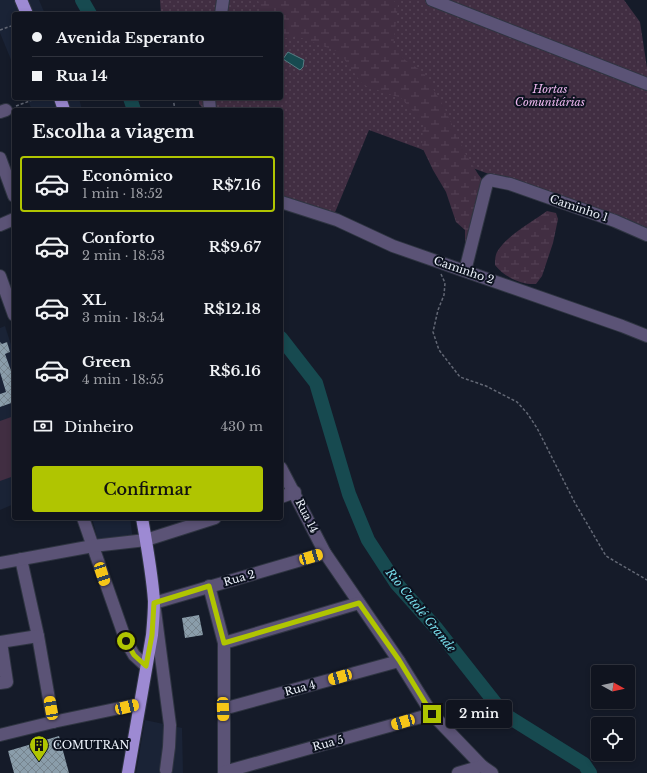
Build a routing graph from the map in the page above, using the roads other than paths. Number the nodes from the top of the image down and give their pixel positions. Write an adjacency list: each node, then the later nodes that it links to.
1 (21, 0): 4 (main road)
2 (223, 0): 5 (street)
3 (432, 0): 6 (street)
4 (27, 12)
5 (221, 12)
6 (647, 84)
7 (0, 158): 8 (street)
8 (12, 191)
9 (283, 203): 13 (street, Caminho 2)
10 (12, 220): 11 (street)
11 (0, 225)
12 (647, 235): 13 (street, Caminho 1)
13 (465, 271): 16 (street, Caminho 2)
14 (0, 276): 15 (street)
15 (11, 295)
16 (647, 336)
17 (283, 471): 18 (street, Rua 14)
18 (295, 492): 19 (street); 25 (street, Rua 14)
19 (283, 495)
20 (84, 520): 24 (street)
21 (142, 520): 23 (main road)
22 (209, 520): 23 (street)
23 (146, 540): 24 (street); 29 (main road)
24 (93, 546): 26 (street); 35 (street)
25 (325, 552): 28 (street, Rua 2); 30 (street, Rua 14)
26 (22, 559): 27 (street); 31 (street)
27 (0, 563)
28 (209, 586): 29 (street, Rua 2); 33 (street)
29 (154, 603): 35 (main road); 43 (street)
30 (359, 603): 33 (street); 34 (street, Rua 14)
31 (38, 636): 32 (street); 40 (street)
32 (0, 642): 36 (street)
33 (224, 643): 38 (street)
34 (399, 660): 38 (street, Rua 4); 39 (street, Rua 14)
35 (146, 666): 37 (main road)
36 (0, 683)
37 (139, 704): 40 (street); 44 (main road)
38 (223, 709): 45 (street)
39 (432, 714): 42 (street, Rua 14); 45 (street, Rua 5)
40 (53, 722): 41 (street)
41 (0, 735)
42 (482, 766): 46 (street); 47 (street, Rua 14)
43 (166, 770)
44 (128, 773)
45 (224, 773)
46 (458, 773)
47 (492, 773)

